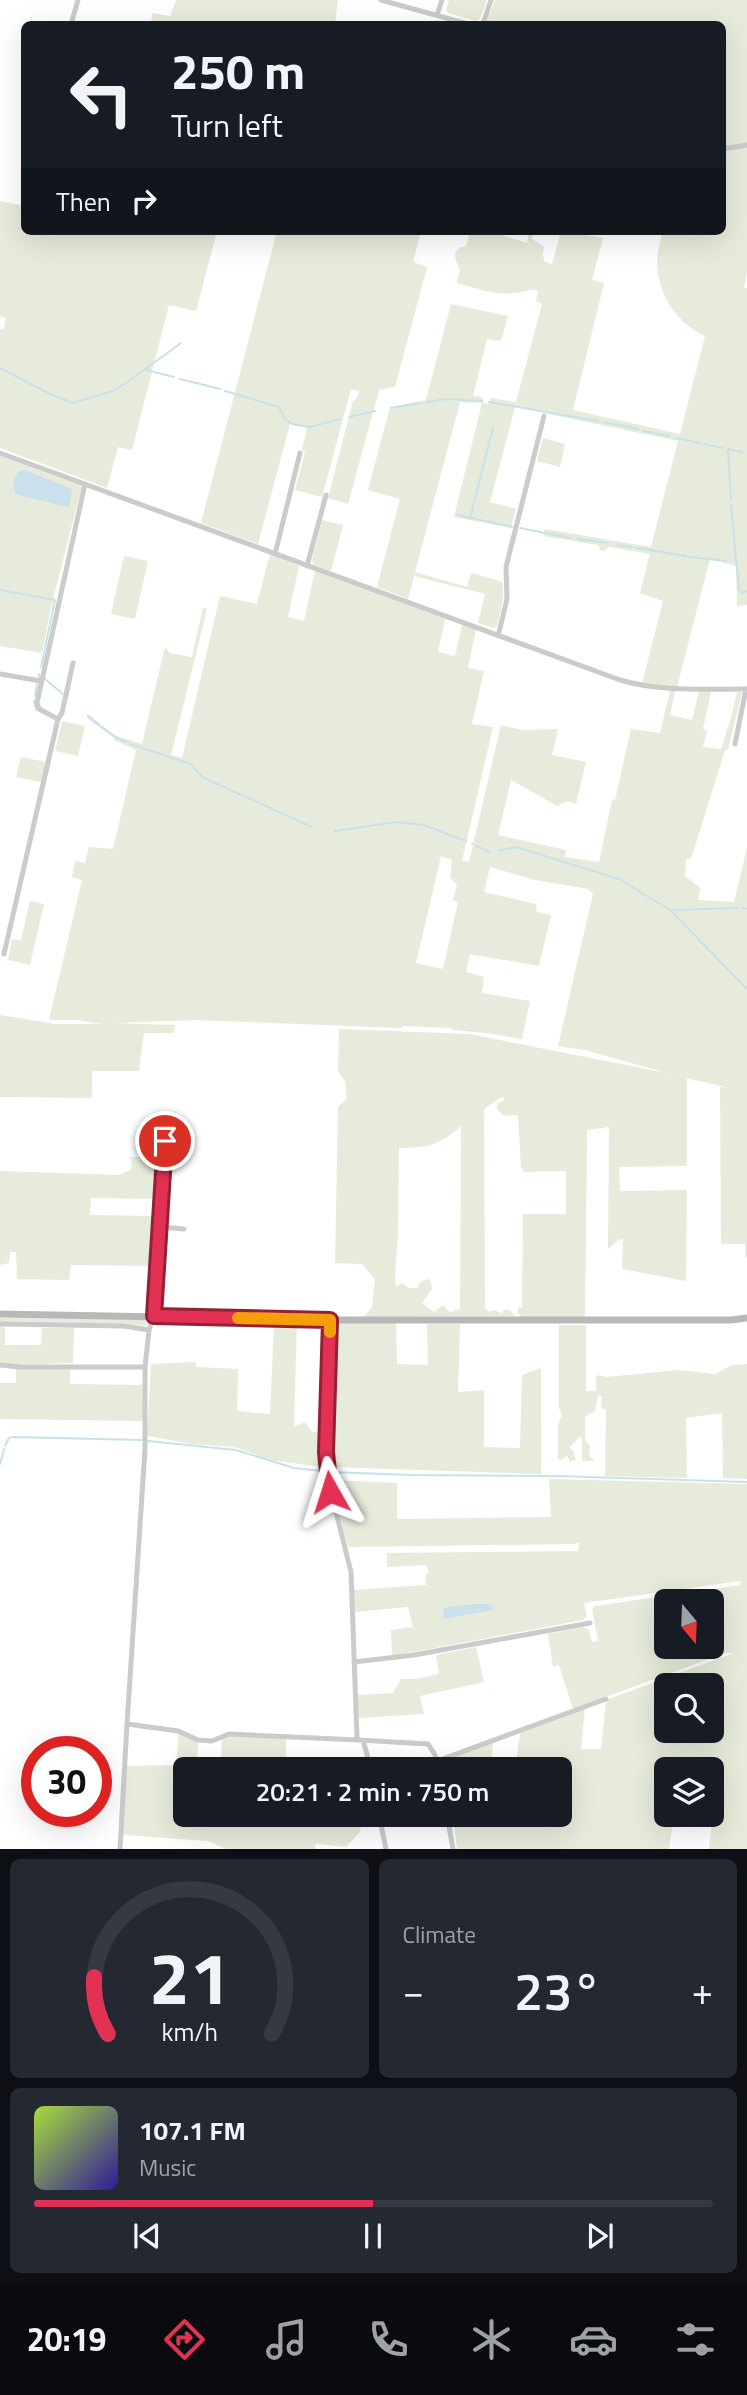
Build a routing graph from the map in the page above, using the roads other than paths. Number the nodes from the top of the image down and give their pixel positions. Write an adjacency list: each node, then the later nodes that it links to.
1 (78, 0): 6 (street)
2 (381, 0): 5 (street)
3 (442, 0): 5 (street)
4 (491, 0): 8 (street)
5 (437, 15): 7 (street)
6 (72, 21)
7 (458, 21)
8 (484, 21)
9 (747, 145): 10 (street)
10 (726, 148)
11 (544, 416): 18 (street)
12 (0, 453): 14 (street)
13 (300, 453): 16 (street)
14 (85, 484): 16 (street); 21 (street)
15 (326, 495): 17 (street)
16 (275, 554): 17 (street)
17 (307, 566): 18 (street)
18 (498, 636): 22 (street)
19 (73, 663): 23 (street)
20 (0, 674): 21 (street)
21 (41, 681): 23 (street)
22 (747, 689): 24 (street)
23 (58, 719): 25 (street)
24 (735, 744)
25 (4, 954)
26 (165, 1141): 27 (street)
27 (160, 1227): 28 (street); 30 (street)
28 (184, 1229)
29 (0, 1314): 30 (street)
30 (154, 1316): 32 (street); 34 (street)
31 (747, 1318): 32 (street)
32 (330, 1320): 38 (street)
33 (0, 1324): 34 (street)
34 (149, 1330): 36 (street)
35 (0, 1364): 36 (street)
36 (145, 1367): 40 (street)
37 (590, 1623): 38 (street)
38 (354, 1661): 41 (street)
39 (606, 1699): 44 (street)
40 (127, 1724): 41 (street); 47 (street)
41 (361, 1740): 42 (street); 43 (street)
42 (366, 1757)
43 (435, 1757)
44 (448, 1757)
45 (381, 1827): 48 (street)
46 (449, 1827): 49 (street)
47 (120, 1849)
48 (386, 1849)
49 (453, 1849)

